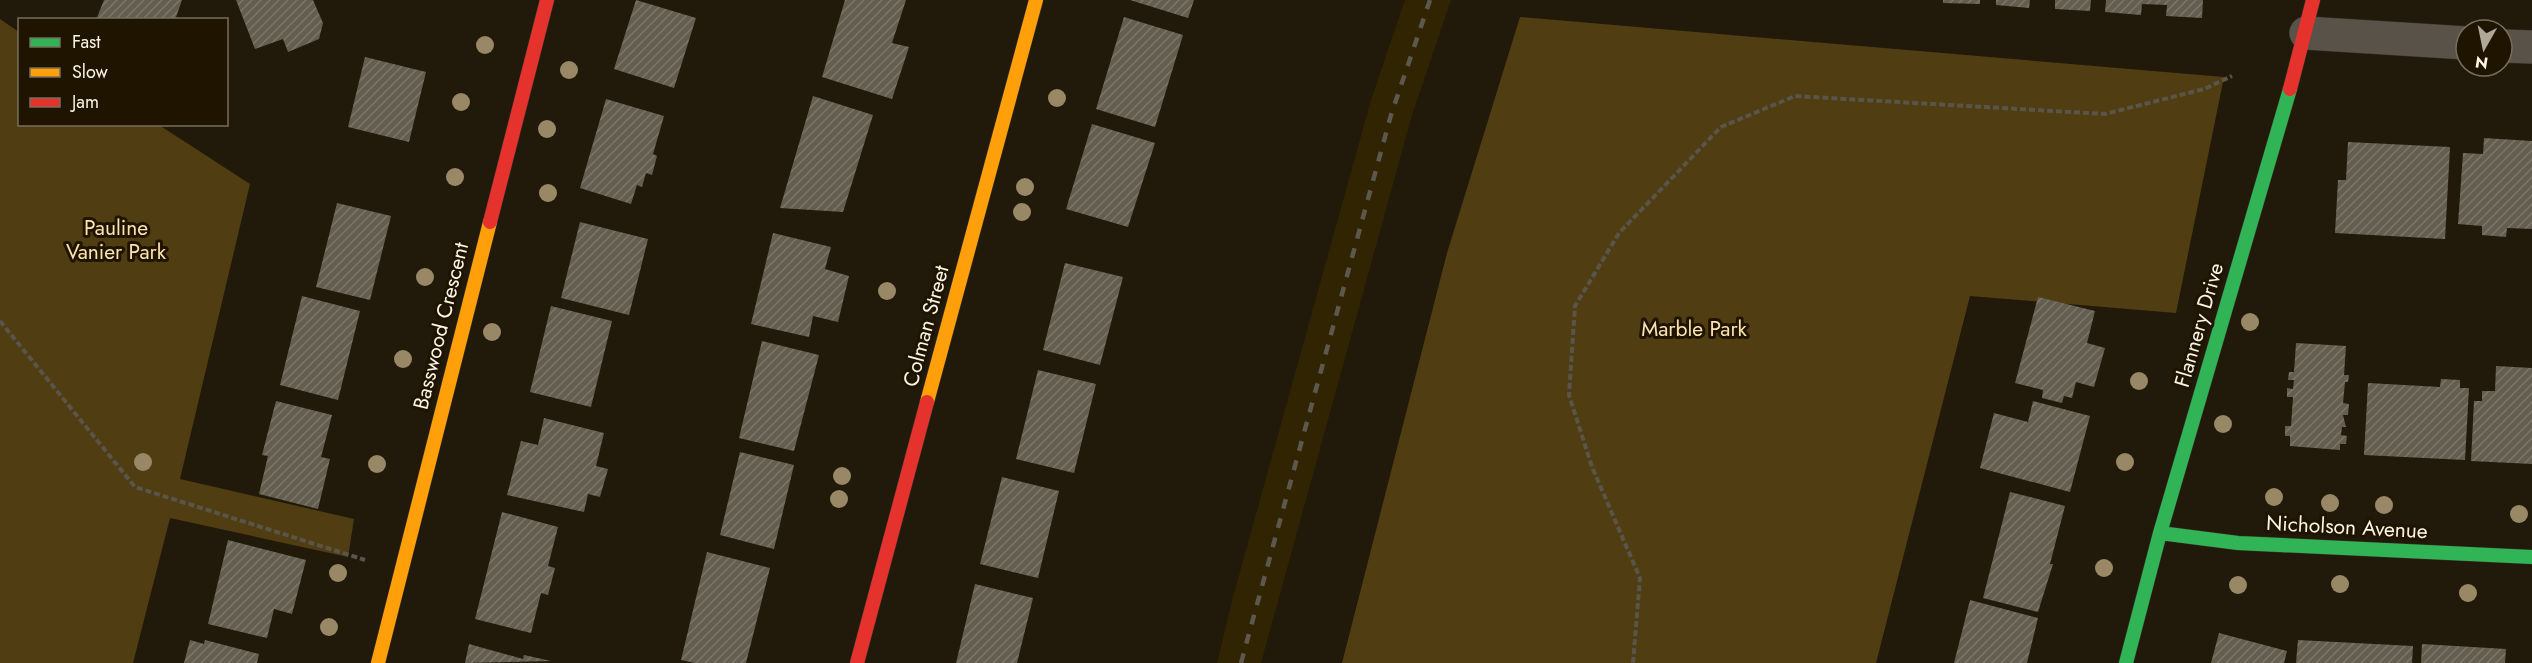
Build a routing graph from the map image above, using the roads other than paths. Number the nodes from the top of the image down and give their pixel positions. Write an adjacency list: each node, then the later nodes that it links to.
1 (547, 0): 10 (street, Basswood Crescent)
2 (1036, 0): 11 (street, Colman Street)
3 (2313, 0): 4 (street, Flannery Drive)
4 (2306, 33): 5 (street); 8 (street, Flannery Drive)
5 (2454, 42)
6 (2514, 46): 7 (street)
7 (2532, 47)
8 (2160, 533): 9 (street, Nicholson Avenue); 12 (street, Flannery Drive)
9 (2532, 557)
10 (378, 663)
11 (856, 663)
12 (2126, 663)

